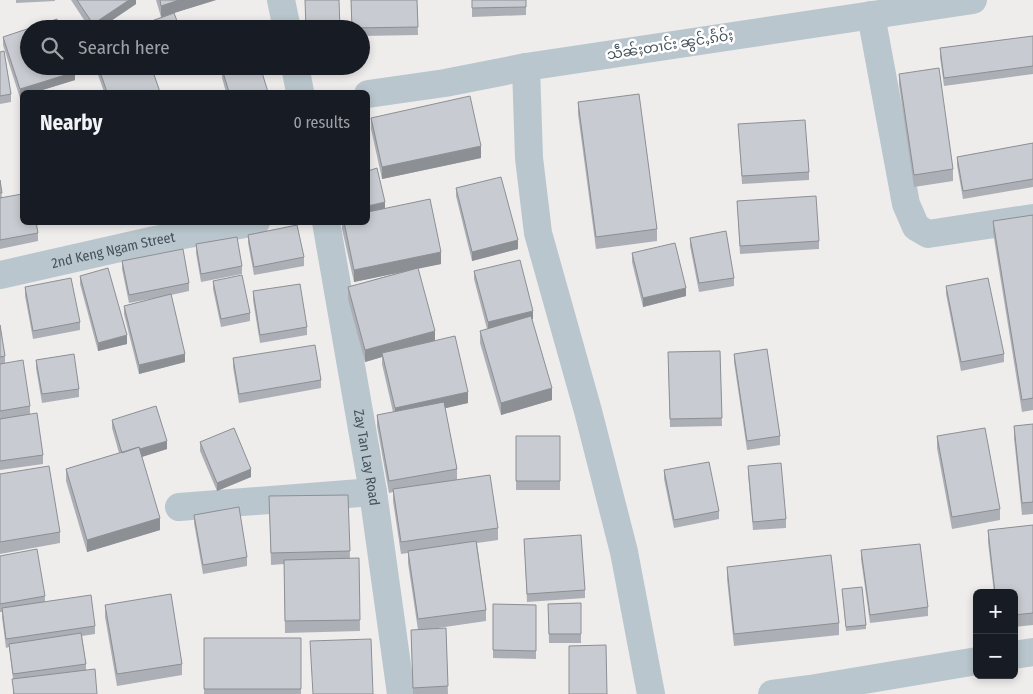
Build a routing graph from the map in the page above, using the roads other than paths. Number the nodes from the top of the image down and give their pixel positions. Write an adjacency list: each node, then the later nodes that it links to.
1 (281, 0): 4 (street)
2 (973, 0): 3 (street, သဵၼ်ႈတၢင်း ၼွင်ႇၵႅဝ်ႈ)
3 (871, 15): 5 (street, သဵၼ်ႈတၢင်း ၼွင်ႇၵႅဝ်ႈ); 9 (street)
4 (285, 20)
5 (526, 67): 8 (street, သဵၼ်ႈတၢင်း ၼွင်ႇၵႅဝ်ႈ); 19 (street)
6 (297, 75): 7 (street)
7 (300, 90)
8 (370, 94)
9 (1033, 218)
10 (239, 225): 12 (street, 2nd Keng Ngam Street)
11 (327, 225): 13 (street, Zay Tan Lay Road)
12 (0, 275)
13 (373, 492): 14 (street); 18 (street, Zay Tan Lay Road)
14 (180, 507)
15 (1033, 652): 16 (street)
16 (1018, 654)
17 (973, 662): 20 (street)
18 (402, 694)
19 (651, 694)
20 (772, 694)

